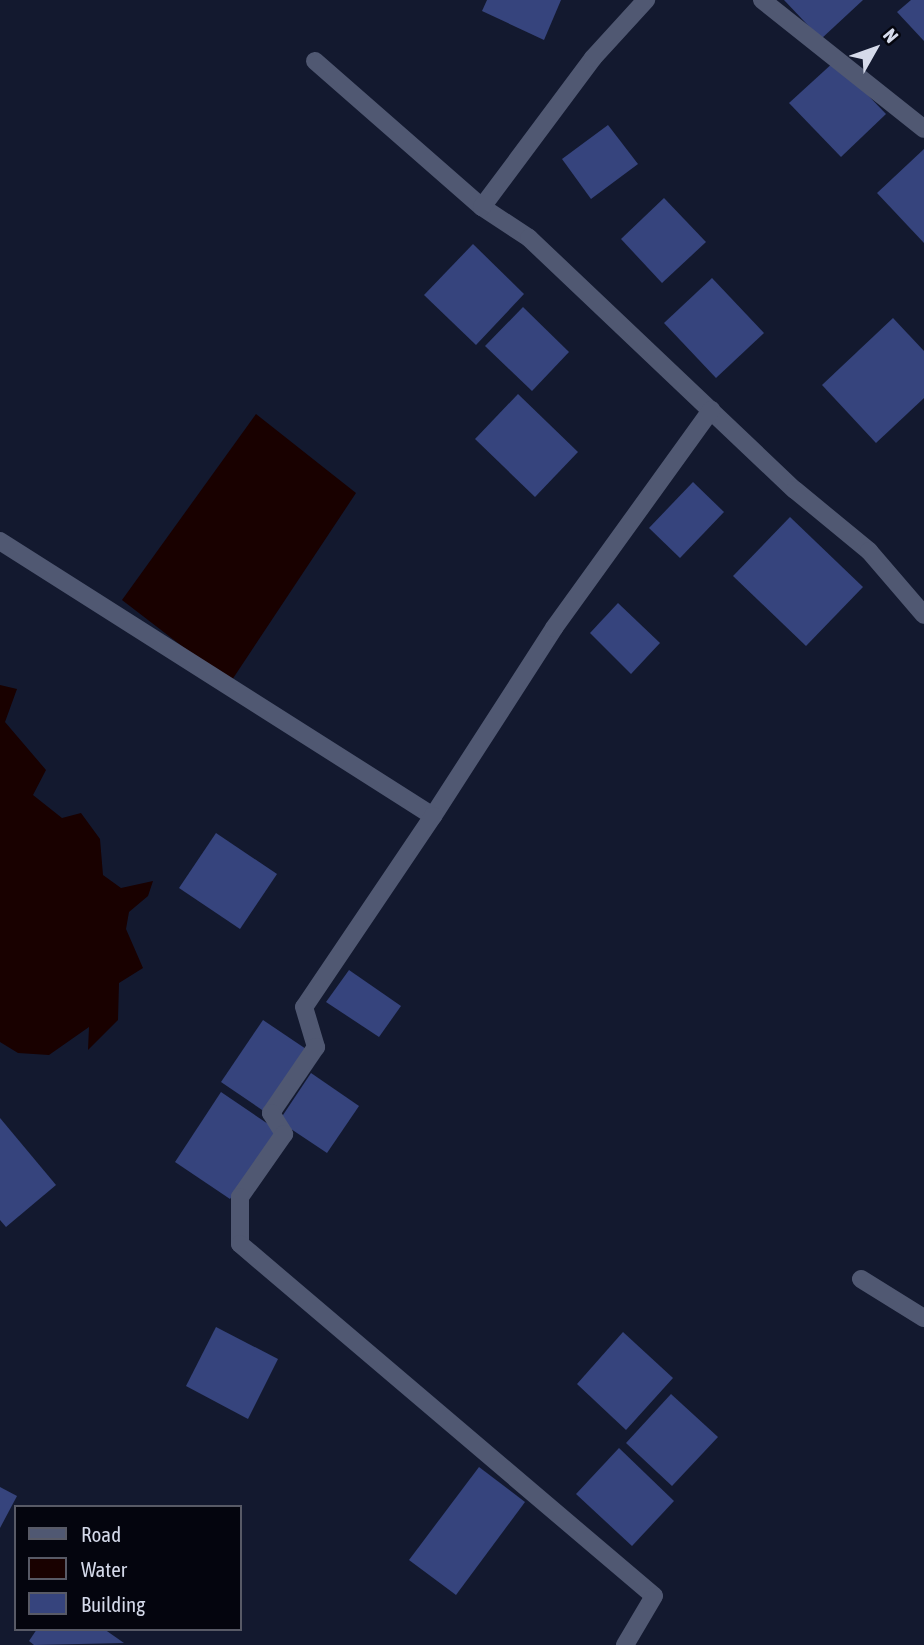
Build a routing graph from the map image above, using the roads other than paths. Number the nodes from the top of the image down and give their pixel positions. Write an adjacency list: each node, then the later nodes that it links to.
1 (646, 0): 5 (street)
2 (762, 0): 4 (street)
3 (314, 61): 5 (street)
4 (924, 129)
5 (482, 208): 6 (street)
6 (710, 410): 8 (street); 9 (street)
7 (0, 541): 9 (street)
8 (924, 615)
9 (433, 816): 12 (street)
10 (861, 1279): 11 (street)
11 (924, 1318)
12 (625, 1645)

